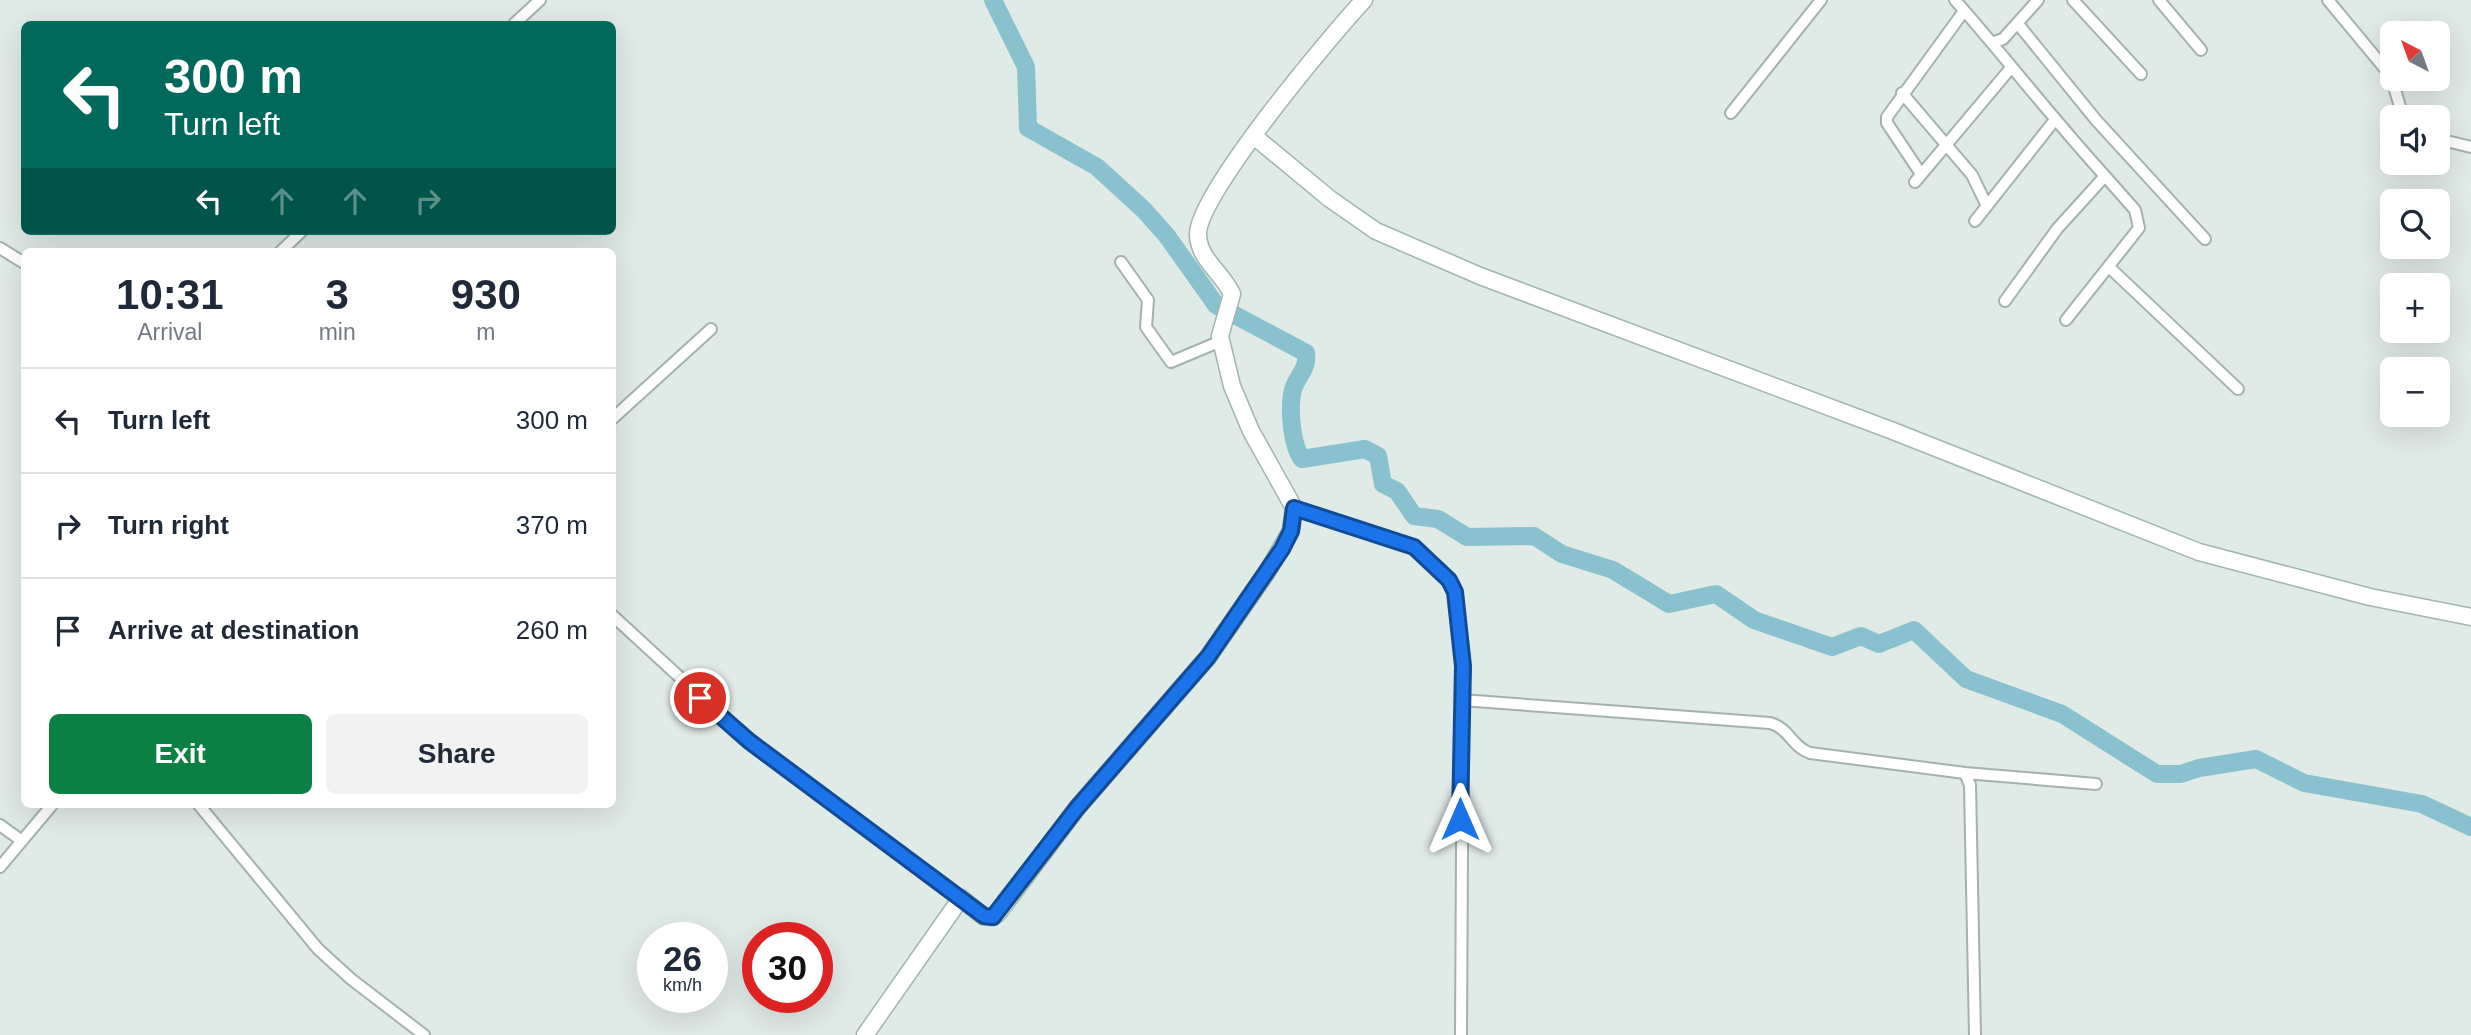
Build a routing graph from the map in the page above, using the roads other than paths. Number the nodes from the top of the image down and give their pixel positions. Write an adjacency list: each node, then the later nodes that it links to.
1 (540, 0): 10 (street)
2 (1364, 0): 20 (street)
3 (1955, 0): 9 (street)
4 (2038, 0): 11 (street)
5 (2073, 0): 15 (street)
6 (2159, 0): 13 (street)
7 (2328, 0): 17 (street)
8 (1818, 1): 18 (street)
9 (1964, 11): 12 (street); 16 (street)
10 (517, 21)
11 (2018, 24): 12 (street); 28 (street)
12 (1994, 42): 14 (street)
13 (2201, 50)
14 (2010, 69): 19 (street); 22 (street)
15 (2141, 74)
16 (1902, 93): 22 (street); 22 (street)
17 (2399, 105)
18 (1731, 113)
19 (2054, 121): 24 (street); 25 (street)
20 (1255, 137): 37 (street); 41 (street)
21 (2450, 142): 23 (street)
22 (1948, 146): 25 (street)
23 (2471, 146)
24 (2105, 176): 33 (street); 34 (street)
25 (1987, 206): 26 (street)
26 (1975, 221)
27 (298, 235): 30 (street)
28 (2206, 239)
29 (0, 248): 31 (street)
30 (284, 248)
31 (21, 260)
32 (1121, 262): 37 (street)
33 (2109, 267): 35 (street); 38 (street)
34 (2006, 301)
35 (2066, 320)
36 (711, 329): 39 (street)
37 (1222, 333): 40 (street)
38 (2238, 389)
39 (616, 415)
40 (1294, 508): 43 (street); 51 (street)
41 (2471, 617)
42 (616, 619): 51 (street)
43 (1461, 700): 44 (street); 54 (street)
44 (1965, 773): 45 (street); 55 (street)
45 (2096, 784)
46 (50, 808): 49 (street)
47 (201, 808): 52 (street)
48 (0, 825): 49 (street)
49 (22, 841): 50 (street)
50 (0, 867)
51 (961, 898): 53 (street)
52 (424, 1035)
53 (865, 1035)
54 (1461, 1035)
55 (1975, 1035)

